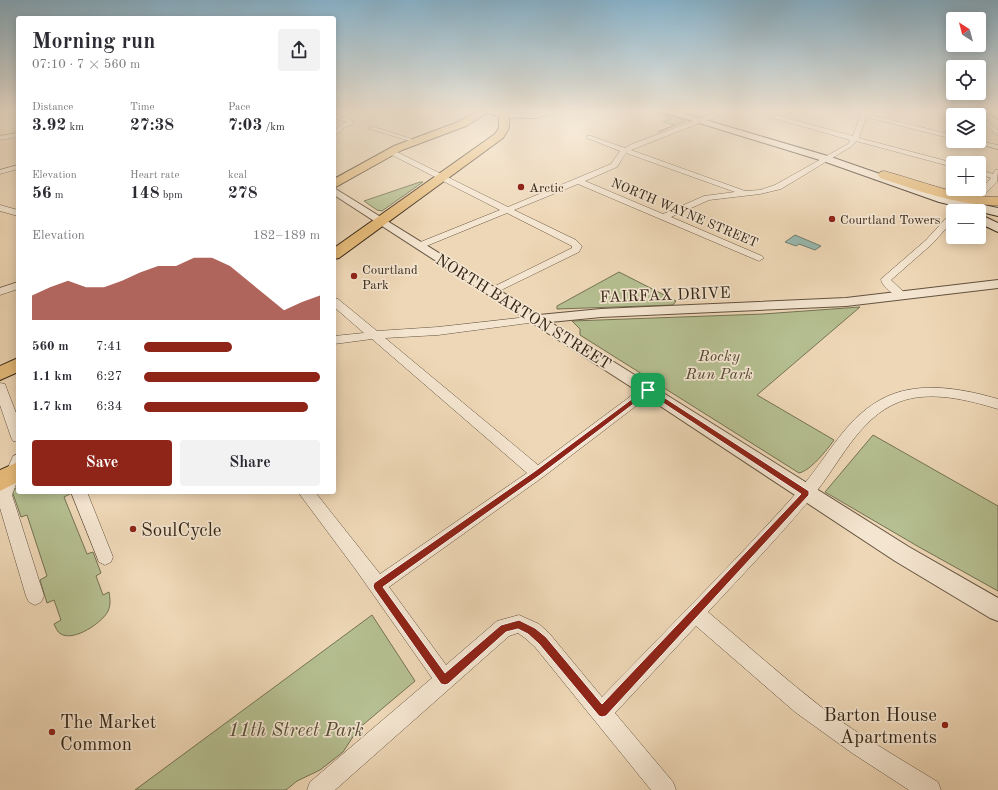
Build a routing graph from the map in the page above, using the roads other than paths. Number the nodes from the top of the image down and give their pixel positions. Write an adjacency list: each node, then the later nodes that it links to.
1 (399, 148): 9 (main road)
2 (482, 148): 17 (main road)
3 (618, 148): 8 (street)
4 (628, 148): 8 (street)
5 (785, 148): 10 (main road)
6 (847, 148): 10 (street)
7 (888, 148): 11 (street)
8 (624, 150): 18 (street); 22 (street)
9 (390, 152): 17 (street); 19 (main road)
10 (826, 160): 16 (main road); 22 (street)
11 (946, 163)
12 (16, 168): 13 (street)
13 (0, 172)
14 (986, 173): 15 (street)
15 (997, 174): 20 (street)
16 (878, 175): 23 (highway); 24 (main road); 27 (main road)
17 (442, 177): 26 (street); 30 (main road)
18 (578, 181): 26 (street); 29 (street, NORTH WAYNE STREET)
19 (336, 183)
20 (986, 186)
21 (336, 192): 30 (street, NORTH BARTON STREET)
22 (745, 194): 29 (street)
23 (998, 201)
24 (946, 206)
25 (0, 208): 28 (street)
26 (506, 210): 34 (street); 40 (street)
27 (998, 211)
28 (16, 212)
29 (664, 217): 36 (street, NORTH WAYNE STREET)
30 (382, 221): 34 (street, NORTH BARTON STREET); 35 (main road)
31 (986, 222): 33 (main road)
32 (946, 225): 41 (street)
33 (998, 228)
34 (421, 245): 40 (street, NORTH BARTON STREET)
35 (336, 254)
36 (759, 258)
37 (998, 284): 41 (street, FAIRFAX DRIVE)
38 (16, 285): 39 (street)
39 (0, 292)
40 (493, 292): 43 (street, NORTH BARTON STREET)
41 (903, 296): 43 (street, FAIRFAX DRIVE)
42 (336, 303): 44 (street)
43 (536, 319): 44 (street, FAIRFAX DRIVE); 49 (street, NORTH BARTON STREET)
44 (374, 335): 45 (street, FAIRFAX DRIVE); 53 (street)
45 (336, 340)
46 (16, 365): 47 (main road)
47 (0, 374)
48 (0, 387): 51 (street)
49 (648, 390): 53 (street); 54 (street, NORTH BARTON STREET)
50 (998, 404): 54 (street)
51 (16, 431)
52 (12, 472): 59 (street)
53 (538, 473): 58 (street)
54 (806, 493): 60 (street, NORTH BARTON STREET); 61 (street)
55 (80, 494): 57 (street)
56 (308, 494): 58 (street)
57 (105, 557)
58 (377, 586): 62 (street)
59 (35, 596)
60 (998, 610)
61 (695, 613): 63 (street); 66 (street)
62 (445, 680): 63 (street); 64 (street)
63 (602, 712): 65 (street)
64 (318, 790)
65 (664, 790)
66 (930, 790)

